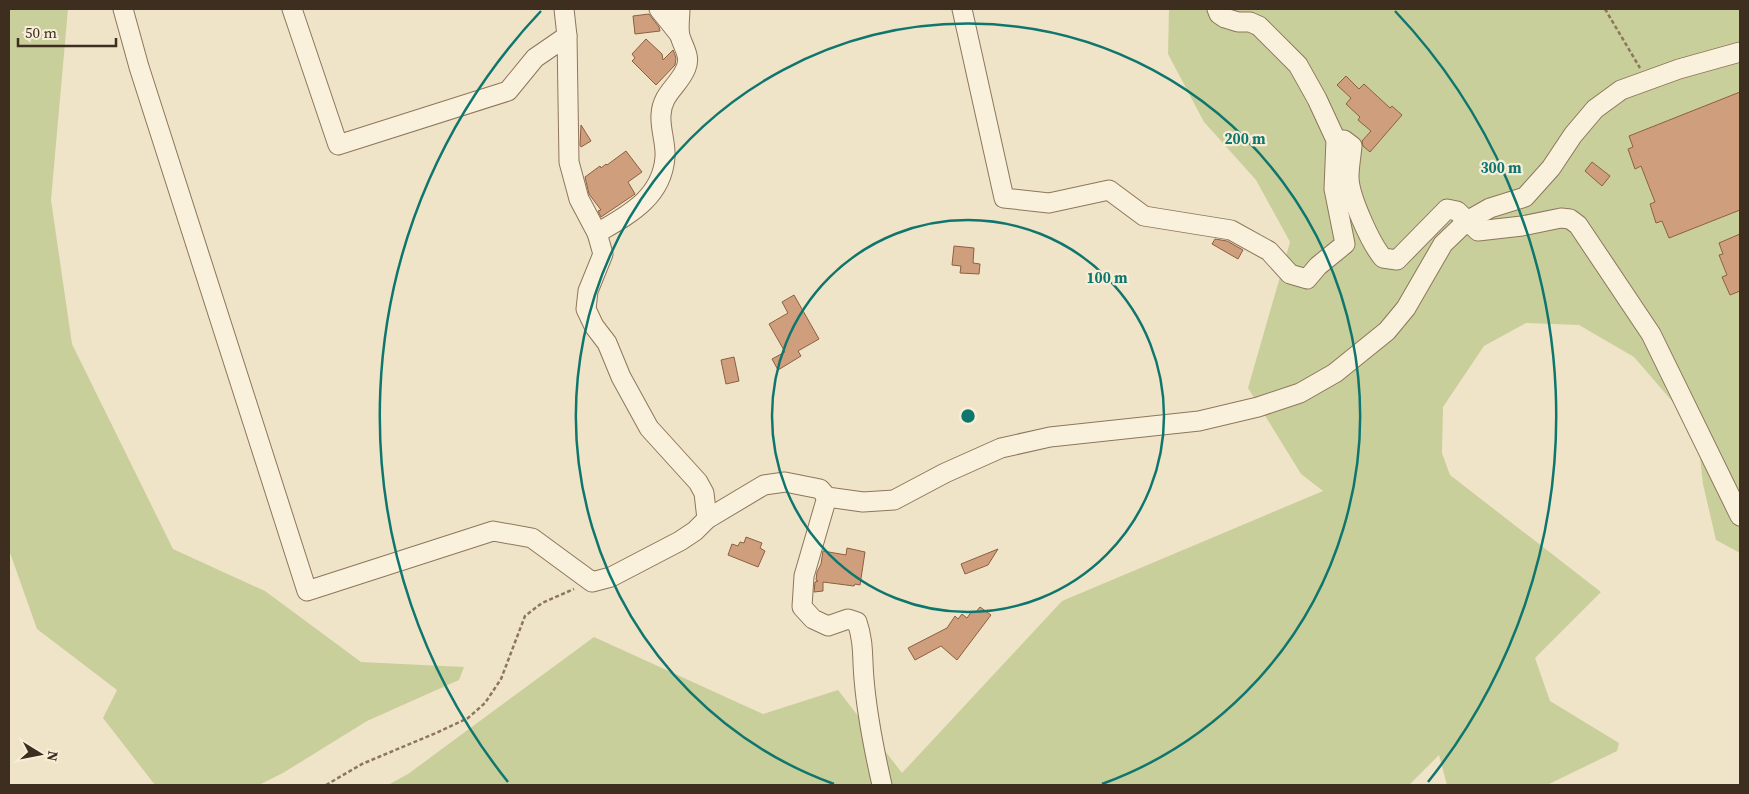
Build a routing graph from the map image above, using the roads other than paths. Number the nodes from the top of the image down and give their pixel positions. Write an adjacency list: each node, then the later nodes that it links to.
1 (123, 9): 16 (street)
2 (292, 9): 9 (street)
3 (564, 9): 9 (street)
4 (659, 9): 8 (street)
5 (680, 9): 8 (street)
6 (962, 9): 11 (street)
7 (1217, 9): 11 (street)
8 (680, 34): 13 (street)
9 (568, 36): 13 (street)
10 (1740, 52): 12 (street)
11 (1336, 140): 12 (street)
12 (1468, 221): 14 (street); 15 (street)
13 (597, 233): 16 (street)
14 (827, 497): 16 (street); 17 (street)
15 (1740, 516)
16 (707, 519)
17 (882, 785)

